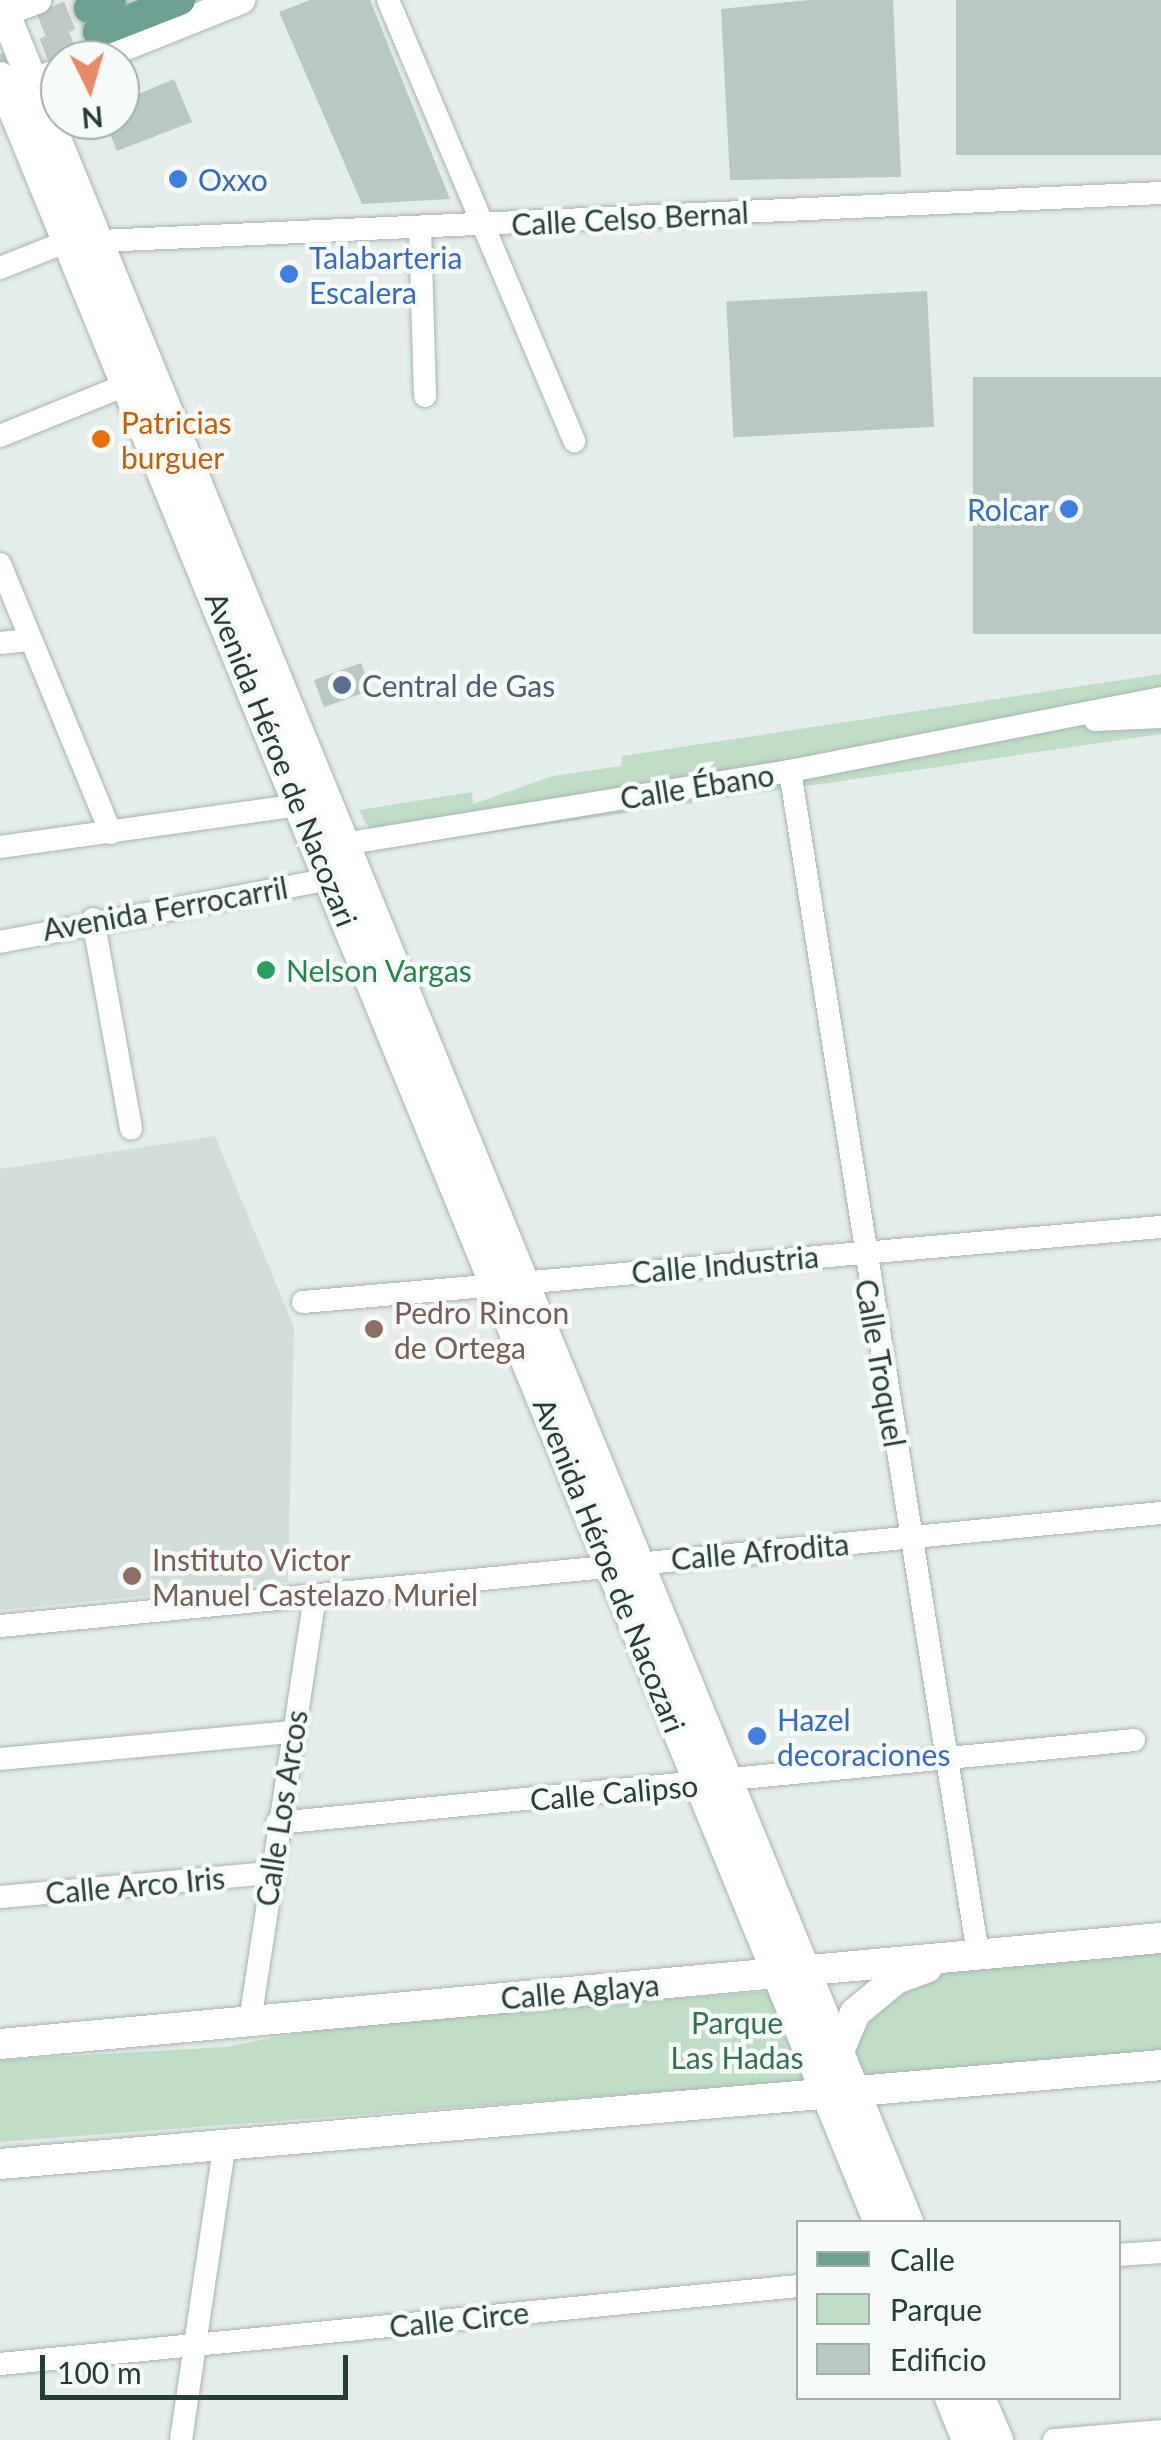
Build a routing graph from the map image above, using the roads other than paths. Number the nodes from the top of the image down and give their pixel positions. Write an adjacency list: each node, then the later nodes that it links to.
1 (38, 0): 5 (street)
2 (180, 0): 6 (main road)
3 (242, 0): 6 (street)
4 (388, 0): 9 (street)
5 (1, 10): 7 (main road)
6 (97, 25)
7 (20, 84): 11 (main road, Avenida Héroe de Nacozari); 12 (main road, Avenida Héroe de Nacozari)
8 (1161, 193): 9 (street, Calle Celso Bernal)
9 (478, 224): 10 (street, Calle Celso Bernal); 17 (street)
10 (420, 227): 12 (street, Calle Celso Bernal); 15 (street)
11 (68, 241): 13 (street); 14 (main road, Avenida Héroe de Nacozari)
12 (100, 241): 26 (main road, Avenida Héroe de Nacozari)
13 (0, 268)
14 (128, 384): 16 (street); 24 (main road, Avenida Héroe de Nacozari)
15 (425, 396)
16 (0, 436)
17 (574, 441)
18 (0, 564): 19 (street)
19 (14, 642): 25 (street)
20 (1161, 698): 22 (street, Calle Ébano)
21 (1161, 717): 22 (street, Calle Ébano)
22 (1077, 719): 23 (street, Calle Ébano)
23 (790, 771): 26 (street, Calle Ébano); 33 (street, Calle Troquel)
24 (300, 805): 25 (street); 26 (main road, Avenida Héroe de Nacozari)
25 (111, 833): 27 (street)
26 (332, 845): 28 (main road, Avenida Héroe de Nacozari); 34 (main road, Avenida Héroe de Nacozari)
27 (0, 846)
28 (330, 879): 29 (street, Avenida Ferrocarril); 35 (main road, Avenida Héroe de Nacozari)
29 (94, 920): 30 (street, Avenida Ferrocarril); 31 (street)
30 (0, 942)
31 (131, 1129)
32 (1161, 1227): 33 (street, Calle Industria)
33 (862, 1251): 34 (street, Calle Industria); 38 (street, Calle Troquel)
34 (528, 1282): 35 (street, Calle Industria); 39 (main road, Avenida Héroe de Nacozari)
35 (495, 1286): 36 (street, Calle Industria); 39 (main road, Avenida Héroe de Nacozari)
36 (303, 1302)
37 (1161, 1513): 38 (street, Calle Afrodita)
38 (910, 1537): 39 (street, Calle Afrodita); 45 (street, Calle Troquel)
39 (626, 1565): 40 (street, Calle Afrodita); 46 (main road, Avenida Héroe de Nacozari)
40 (314, 1596): 41 (street, Calle Afrodita); 42 (street, Calle Los Arcos)
41 (0, 1626)
42 (292, 1732): 44 (street); 47 (street, Calle Los Arcos)
43 (1134, 1740): 45 (street, Calle Calipso)
44 (0, 1759)
45 (951, 1760): 46 (street, Calle Calipso); 51 (street, Calle Troquel)
46 (714, 1782): 47 (street, Calle Calipso); 52 (main road, Avenida Héroe de Nacozari)
47 (278, 1823): 48 (street, Calle Los Arcos)
48 (270, 1872): 49 (street, Calle Arco Iris); 53 (street, Calle Los Arcos)
49 (0, 1898)
50 (1161, 1938): 51 (main road, Calle Aglaya)
51 (968, 1955): 52 (main road, Calle Aglaya); 55 (main road)
52 (794, 1972): 53 (main road, Calle Aglaya); 55 (main road, Avenida Héroe de Nacozari); 57 (main road, Avenida Héroe de Nacozari)
53 (250, 2021): 54 (main road, Calle Aglaya)
54 (0, 2044)
55 (838, 2048): 57 (main road, Avenida Héroe de Nacozari)
56 (1161, 2065): 57 (main road)
57 (842, 2094): 58 (main road); 60 (main road, Avenida Héroe de Nacozari); 61 (main road, Avenida Héroe de Nacozari)
58 (224, 2148): 59 (main road); 65 (street)
59 (0, 2164)
60 (878, 2220)
61 (907, 2220)
62 (1161, 2252): 63 (street)
63 (1121, 2256)
64 (796, 2286): 65 (street, Calle Circe)
65 (194, 2345): 66 (street, Calle Circe); 70 (street)
66 (0, 2364)
67 (951, 2400): 71 (main road)
68 (981, 2400): 72 (main road)
69 (1161, 2431): 73 (street)
70 (181, 2440)
71 (967, 2440)
72 (998, 2440)
73 (1054, 2440)

